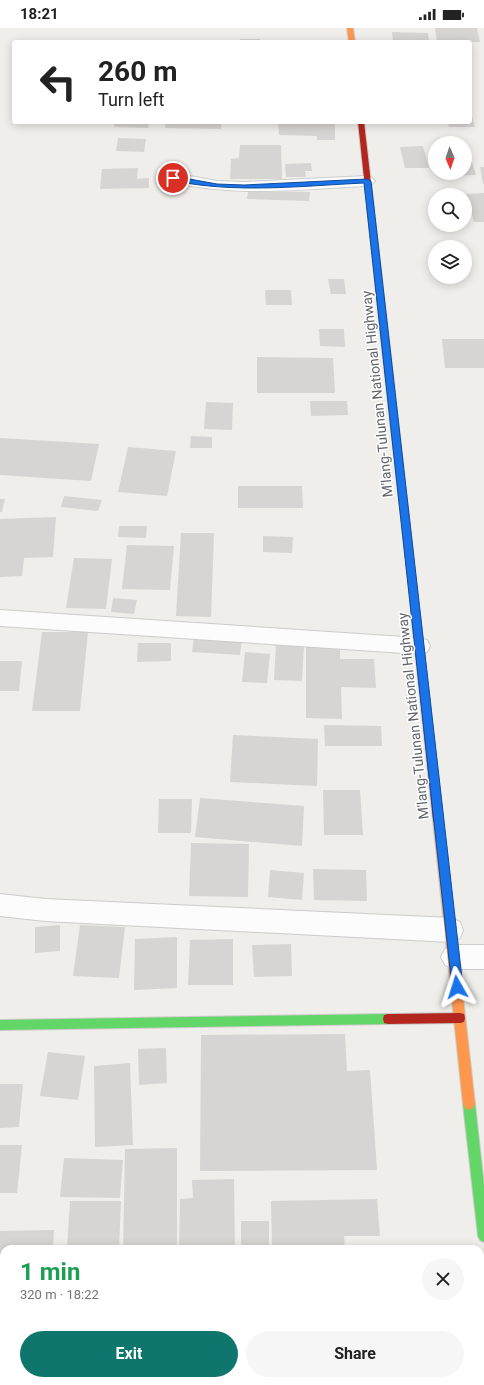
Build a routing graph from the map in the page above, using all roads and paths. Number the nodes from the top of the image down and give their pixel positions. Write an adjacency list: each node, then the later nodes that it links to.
1 (350, 28): 2 (main road)
2 (352, 40)
3 (360, 124): 5 (main road, M'lang-Tulunan National Highway)
4 (173, 178): 5 (street)
5 (367, 181): 7 (main road, M'lang-Tulunan National Highway)
6 (0, 618): 7 (street)
7 (419, 646): 9 (main road, M'lang-Tulunan National Highway)
8 (0, 905): 9 (street)
9 (451, 930): 11 (main road, M'lang-Tulunan National Highway)
10 (484, 956): 11 (street)
11 (454, 957): 12 (main road, M'lang-Tulunan National Highway)
12 (460, 1018): 13 (main road); 14 (main road, M'lang-Tulunan National Highway)
13 (0, 1025)
14 (484, 1236)

